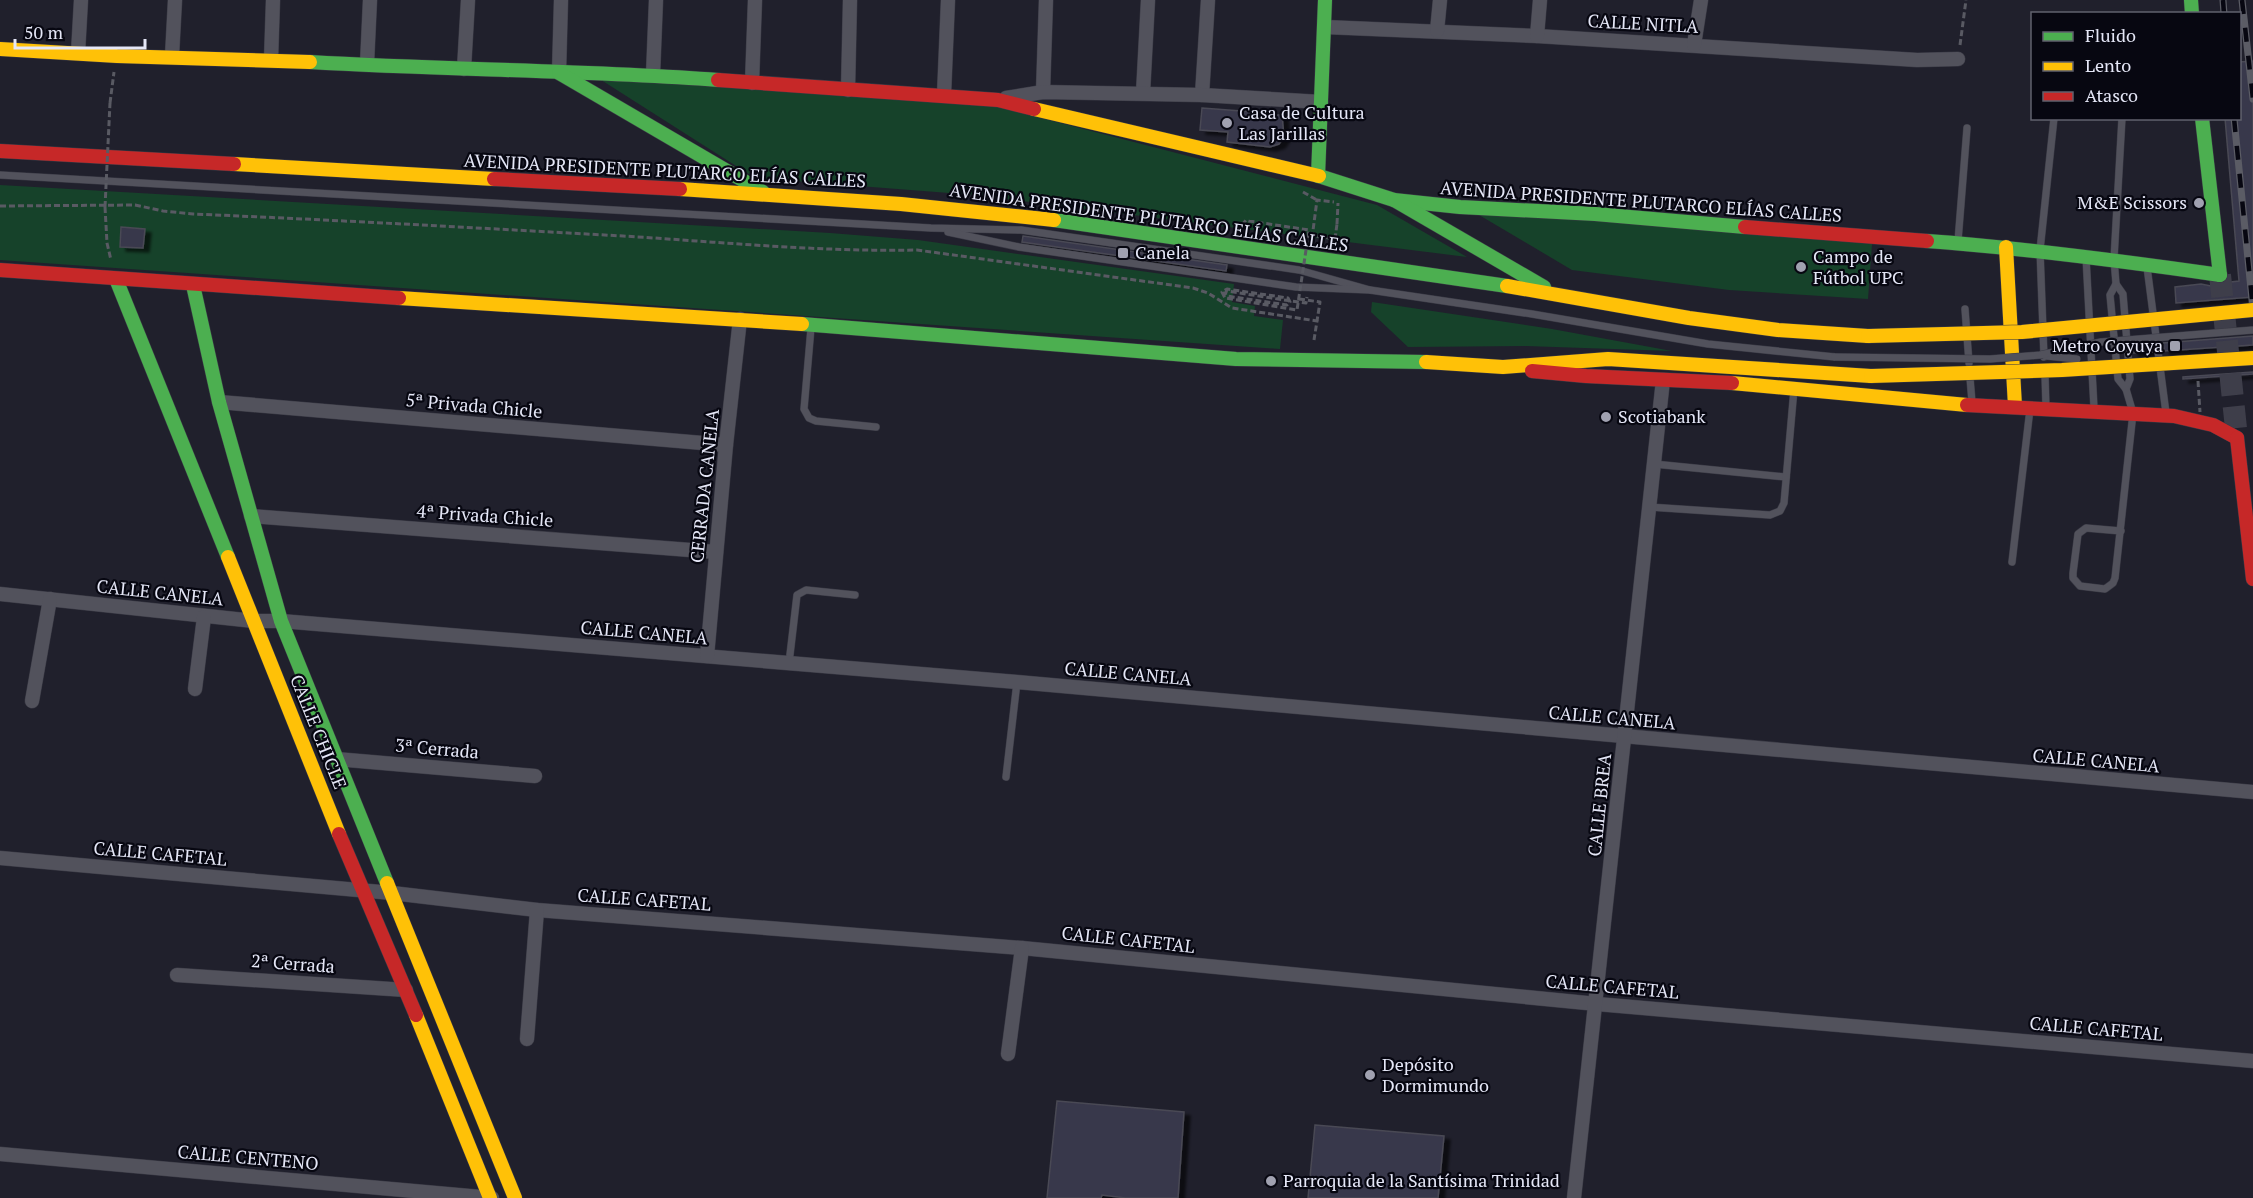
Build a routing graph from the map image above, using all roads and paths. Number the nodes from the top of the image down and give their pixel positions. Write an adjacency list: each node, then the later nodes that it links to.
1 (81, 0): 24 (street)
2 (175, 0): 25 (street)
3 (273, 0): 27 (street)
4 (370, 0): 28 (street)
5 (468, 0): 30 (street)
6 (561, 0): 31 (street)
7 (656, 0): 32 (street)
8 (755, 0): 33 (street)
9 (850, 0): 34 (street)
10 (948, 0): 37 (street)
11 (1046, 0): 35 (street)
12 (1148, 0): 36 (street)
13 (1208, 0): 38 (street)
14 (1325, 0): 19 (street)
15 (1440, 0): 20 (street)
16 (1540, 0): 21 (street)
17 (1701, 0): 22 (street)
18 (1966, 0): 26 (path)
19 (1325, 27): 20 (street, CALLE NITLA); 40 (street)
20 (1437, 32): 21 (street, CALLE NITLA)
21 (1537, 36): 22 (street, CALLE NITLA)
22 (1694, 45): 26 (street, CALLE NITLA)
23 (0, 49): 24 (street, AVENIDA PRESIDENTE PLUTARCO ELÍAS CALLES)
24 (78, 53): 25 (street, AVENIDA PRESIDENTE PLUTARCO ELÍAS CALLES)
25 (172, 56): 27 (street, AVENIDA PRESIDENTE PLUTARCO ELÍAS CALLES)
26 (1958, 59)
27 (271, 60): 28 (street, AVENIDA PRESIDENTE PLUTARCO ELÍAS CALLES)
28 (367, 64): 30 (street, AVENIDA PRESIDENTE PLUTARCO ELÍAS CALLES)
29 (115, 65): 57 (path, bridge)
30 (464, 69): 31 (street, AVENIDA PRESIDENTE PLUTARCO ELÍAS CALLES)
31 (559, 73): 32 (street, AVENIDA PRESIDENTE PLUTARCO ELÍAS CALLES); 49 (street)
32 (653, 75): 33 (street, AVENIDA PRESIDENTE PLUTARCO ELÍAS CALLES)
33 (752, 83): 34 (street, AVENIDA PRESIDENTE PLUTARCO ELÍAS CALLES)
34 (848, 90): 37 (street, AVENIDA PRESIDENTE PLUTARCO ELÍAS CALLES)
35 (1043, 92): 36 (street, AVENIDA PRESIDENTE PLUTARCO ELÍAS CALLES); 39 (street, AVENIDA PRESIDENTE PLUTARCO ELÍAS CALLES)
36 (1143, 93): 38 (street, AVENIDA PRESIDENTE PLUTARCO ELÍAS CALLES)
37 (944, 95): 39 (street, AVENIDA PRESIDENTE PLUTARCO ELÍAS CALLES)
38 (1202, 95): 40 (street, AVENIDA PRESIDENTE PLUTARCO ELÍAS CALLES)
39 (998, 100): 47 (street, AVENIDA PRESIDENTE PLUTARCO ELÍAS CALLES)
40 (1321, 102): 47 (street)
41 (2054, 120): 60 (lane)
42 (2122, 120): 62 (lane)
43 (2202, 120): 63 (street, AVENIDA PRESIDENTE PLUTARCO ELÍAS CALLES)
44 (1967, 128): 58 (lane)
45 (0, 151): 49 (street, AVENIDA PRESIDENTE PLUTARCO ELÍAS CALLES)
46 (0, 175): 54 (lane)
47 (1318, 176): 48 (street, AVENIDA PRESIDENTE PLUTARCO ELÍAS CALLES)
48 (1339, 182): 50 (street, AVENIDA PRESIDENTE PLUTARCO ELÍAS CALLES); 51 (path)
49 (767, 194): 69 (street, AVENIDA PRESIDENTE PLUTARCO ELÍAS CALLES)
50 (1394, 200): 58 (street, AVENIDA PRESIDENTE PLUTARCO ELÍAS CALLES); 69 (street)
51 (1338, 203): 55 (path, bridge); 56 (path)
52 (0, 206): 75 (path)
53 (1242, 225): 55 (path, bridge)
54 (931, 228): 68 (lane); 68 (lane)
55 (1308, 235): 70 (path, bridge)
56 (1312, 240)
57 (107, 243)
58 (1957, 243): 59 (street, AVENIDA PRESIDENTE PLUTARCO ELÍAS CALLES)
59 (2006, 247): 60 (street, AVENIDA PRESIDENTE PLUTARCO ELÍAS CALLES); 88 (street)
60 (2040, 250): 61 (street, AVENIDA PRESIDENTE PLUTARCO ELÍAS CALLES); 90 (lane)
61 (2086, 256): 62 (street, AVENIDA PRESIDENTE PLUTARCO ELÍAS CALLES); 91 (lane)
62 (2114, 259): 63 (street, AVENIDA PRESIDENTE PLUTARCO ELÍAS CALLES); 66 (lane)
63 (2146, 265): 93 (lane)
64 (0, 270): 65 (street)
65 (116, 279): 67 (street); 108 (street, CALLE CHICLE)
66 (2116, 284): 85 (lane); 85 (lane)
67 (193, 285): 74 (street); 86 (street, CALLE CHICLE)
68 (1370, 290): 79 (lane, bridge)
69 (1555, 293): 73 (street, AVENIDA PRESIDENTE PLUTARCO ELÍAS CALLES, bridge)
70 (1299, 299): 71 (path, bridge); 75 (path, bridge)
71 (1306, 303)
72 (1965, 309): 87 (lane)
73 (2253, 309)
74 (740, 319): 76 (street); 95 (street, CERRADA CANELA)
75 (1317, 321): 81 (path)
76 (811, 325): 81 (street); 94 (lane)
77 (2253, 330): 79 (lane, bridge)
78 (2253, 351): 79 (lane, bridge)
79 (2040, 355)
80 (2253, 358): 82 (street, bridge)
81 (1312, 360): 82 (street)
82 (1503, 367): 83 (street)
83 (1663, 380): 84 (street); 96 (street, CALLE BREA)
84 (1794, 389): 87 (street); 97 (lane)
85 (2126, 389): 92 (lane)
86 (219, 402): 95 (street, 5ª Privada Chicle); 99 (street, CALLE CHICLE)
87 (1972, 405): 88 (street)
88 (2015, 406): 89 (street)
89 (2030, 407): 90 (street); 102 (lane)
90 (2046, 408): 91 (street)
91 (2094, 410): 92 (street)
92 (2133, 413): 93 (street); 100 (lane)
93 (2166, 416): 103 (street)
94 (876, 427)
95 (726, 445): 101 (street, CERRADA CANELA)
96 (1654, 464): 97 (lane); 98 (street, CALLE BREA)
97 (1786, 477): 98 (lane)
98 (1648, 507): 115 (street, CALLE BREA)
99 (251, 516): 101 (street, 4ª Privada Chicle); 109 (street, CALLE CHICLE)
100 (2121, 531): 100 (lane)
101 (716, 552): 110 (street, CERRADA CANELA)
102 (2012, 562)
103 (2253, 579)
104 (0, 594): 106 (street, CALLE CANELA)
105 (855, 594): 111 (lane)
106 (50, 599): 107 (street, CALLE CANELA); 114 (street)
107 (204, 616): 108 (street, CALLE CANELA); 113 (street)
108 (254, 621): 109 (street, CALLE CANELA); 121 (street, CALLE CHICLE)
109 (281, 621): 110 (street, CALLE CANELA); 116 (street, CALLE CHICLE)
110 (707, 656): 111 (street, CALLE CANELA)
111 (789, 663): 112 (street, CALLE CANELA)
112 (1017, 682): 115 (street, CALLE CANELA); 118 (lane)
113 (195, 689)
114 (32, 701)
115 (1625, 737): 119 (street, CALLE CANELA); 127 (street, CALLE BREA)
116 (336, 759): 117 (street, 3ª Cerrada); 122 (street, CALLE CHICLE)
117 (534, 776)
118 (1006, 777)
119 (2253, 792)
120 (0, 858): 121 (street, CALLE CAFETAL)
121 (361, 890): 122 (street, CALLE CAFETAL); 126 (street, CALLE CHICLE)
122 (392, 893): 123 (street, CALLE CAFETAL); 133 (street, CALLE CHICLE)
123 (537, 910): 124 (street, CALLE CAFETAL); 128 (street)
124 (1022, 948): 127 (street, CALLE CAFETAL); 129 (street)
125 (177, 975): 126 (street, 2ª Cerrada)
126 (406, 990): 132 (street, CALLE CHICLE)
127 (1597, 1004): 130 (street, CALLE CAFETAL); 134 (street, CALLE BREA)
128 (527, 1040)
129 (1008, 1053)
130 (2253, 1061)
131 (0, 1154): 132 (street, CALLE CENTENO)
132 (491, 1198)
133 (515, 1198)
134 (1574, 1198)

